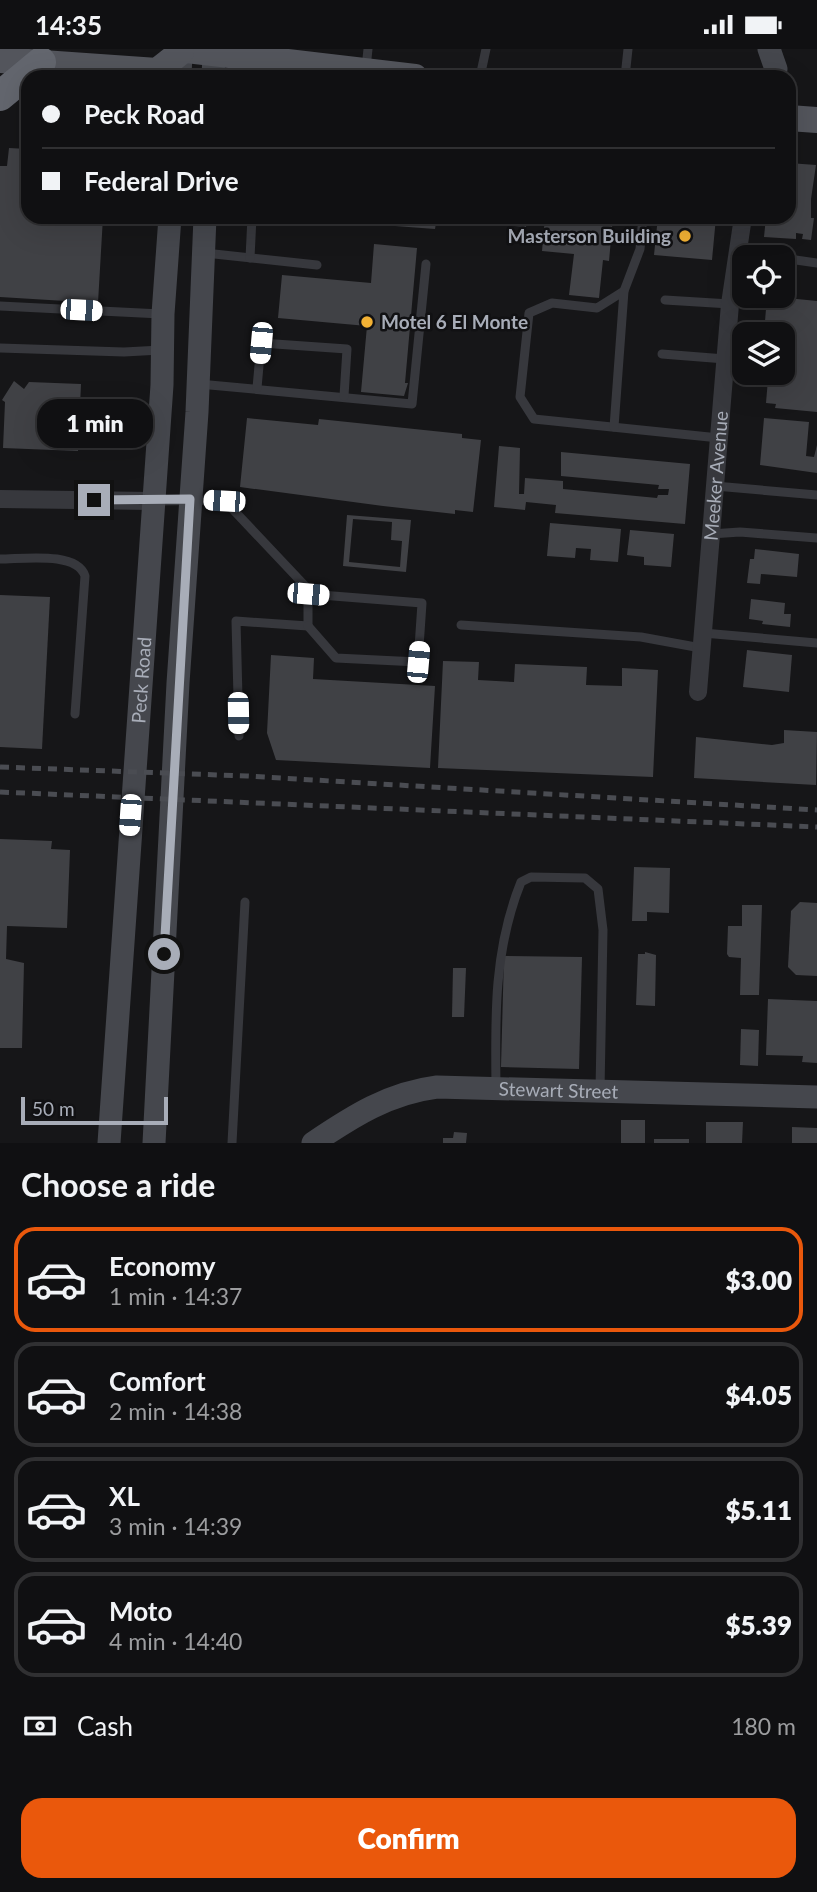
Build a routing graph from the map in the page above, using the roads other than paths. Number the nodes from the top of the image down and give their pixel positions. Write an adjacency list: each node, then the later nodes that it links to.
1 (486, 49): 12 (lane)
2 (628, 49): 13 (lane)
3 (769, 49): 14 (main road)
4 (180, 57): 6 (main road); 11 (main road)
5 (0, 60): 7 (main road)
6 (213, 60): 8 (main road)
7 (41, 62): 9 (highway); 10 (main road)
8 (371, 68)
9 (31, 70)
10 (144, 70)
11 (159, 70)
12 (482, 70)
13 (626, 70)
14 (776, 70)
15 (21, 79): 16 (highway)
16 (0, 96)
17 (796, 118): 18 (main road)
18 (817, 120)
19 (169, 224): 36 (main road, Peck Road)
20 (205, 224): 25 (main road, Peck Road)
21 (252, 224): 26 (lane)
22 (642, 224): 31 (lane)
23 (742, 224): 24 (street, Meeker Avenue)
24 (740, 245)
25 (203, 253): 26 (lane); 41 (main road, Peck Road)
26 (250, 258): 30 (lane)
27 (795, 259): 28 (lane)
28 (817, 263)
29 (426, 264): 43 (lane)
30 (317, 265)
31 (624, 291): 44 (lane); 44 (lane)
32 (732, 292): 34 (street, Meeker Avenue)
33 (665, 300): 34 (lane)
34 (730, 304): 40 (street, Meeker Avenue)
35 (0, 306): 36 (lane)
36 (163, 314): 38 (main road, Peck Road)
37 (0, 348): 38 (lane)
38 (163, 350): 50 (main road, Peck Road)
39 (662, 354): 40 (lane)
40 (725, 359): 45 (street, Meeker Avenue)
41 (198, 384): 42 (lane); 49 (main road, Peck Road)
42 (257, 388): 43 (lane); 43 (lane)
43 (344, 396)
44 (614, 427): 45 (lane)
45 (719, 438): 46 (street, Meeker Avenue)
46 (715, 486): 47 (lane); 51 (street, Meeker Avenue)
47 (817, 495)
48 (0, 499): 50 (street)
49 (190, 499): 50 (lane); 54 (lane); 67 (main road, Peck Road)
50 (152, 501): 66 (main road, Peck Road)
51 (711, 534): 52 (lane); 57 (street, Meeker Avenue)
52 (817, 538)
53 (0, 559): 60 (lane)
54 (308, 594): 56 (lane); 56 (lane)
55 (461, 625): 57 (lane)
56 (308, 626): 61 (lane)
57 (702, 641): 58 (lane); 59 (street, Meeker Avenue)
58 (817, 643)
59 (698, 692)
60 (75, 714)
61 (239, 736)
62 (245, 902): 68 (lane)
63 (496, 1086): 64 (main road, Stewart Street); 64 (lane); 69 (main road, Stewart Street)
64 (600, 1090): 65 (main road, Stewart Street)
65 (817, 1097)
66 (109, 1143)
67 (154, 1143)
68 (232, 1143)
69 (313, 1143)

